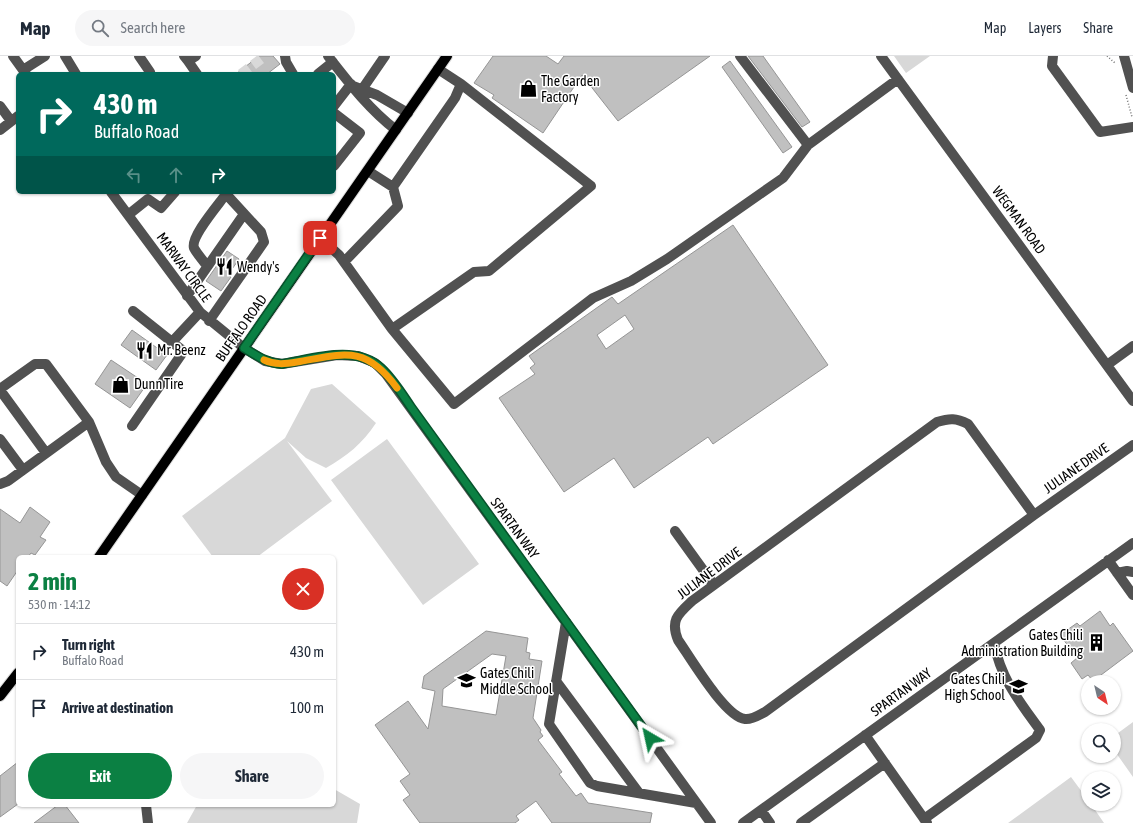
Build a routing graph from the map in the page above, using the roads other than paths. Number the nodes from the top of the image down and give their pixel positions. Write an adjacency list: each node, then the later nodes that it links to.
1 (13, 56): 15 (street)
2 (45, 56): 15 (street)
3 (65, 56): 16 (street)
4 (139, 56): 17 (street)
5 (285, 56): 19 (street)
6 (385, 56): 23 (street)
7 (448, 56): 14 (main road, BUFFALO ROAD)
8 (740, 56): 33 (street)
9 (881, 56): 21 (street, WEGMAN ROAD)
10 (1053, 56): 30 (street)
11 (1124, 56): 24 (street)
12 (189, 58): 18 (street)
13 (331, 59): 20 (street); 23 (street)
14 (438, 69): 22 (street); 27 (main road, BUFFALO ROAD)
15 (24, 72)
16 (75, 72)
17 (150, 72)
18 (196, 72)
19 (292, 72)
20 (320, 72)
21 (898, 79): 33 (street); 53 (street, WEGMAN ROAD)
22 (461, 84): 36 (street); 49 (street)
23 (356, 86): 25 (street); 27 (street); 32 (street)
24 (1133, 88)
25 (336, 104)
26 (0, 106): 29 (street)
27 (408, 113): 32 (main road, BUFFALO ROAD)
28 (336, 115): 34 (street)
29 (14, 119): 31 (street)
30 (1133, 127)
31 (0, 130)
32 (396, 130): 35 (main road, BUFFALO ROAD)
33 (808, 146): 49 (street)
34 (336, 163)
35 (368, 171): 36 (street); 42 (main road, BUFFALO ROAD)
36 (392, 188): 43 (street)
37 (112, 194): 41 (street, MARWAY CIRCLE)
38 (173, 194): 39 (street)
39 (146, 195): 41 (street)
40 (244, 214): 44 (street); 44 (street); 48 (street)
41 (128, 215): 45 (street, MARWAY CIRCLE)
42 (320, 238): 43 (street); 52 (main road, BUFFALO ROAD)
43 (344, 262): 49 (street)
44 (208, 266): 45 (street)
45 (187, 296): 47 (street, MARWAY CIRCLE)
46 (134, 311): 50 (street)
47 (200, 312): 48 (street, MARWAY CIRCLE); 50 (street)
48 (209, 321): 52 (street, MARWAY CIRCLE)
49 (392, 329)
50 (172, 342): 57 (street)
51 (1133, 346): 53 (street)
52 (244, 348): 63 (main road, BUFFALO ROAD); 73 (street, SPARTAN WAY)
53 (1107, 365): 55 (street, WEGMAN ROAD)
54 (0, 390): 56 (street); 60 (street)
55 (1133, 401)
56 (89, 422): 60 (street); 63 (street)
57 (132, 426)
58 (0, 439): 61 (street)
59 (1133, 445): 64 (street, JULIANE DRIVE)
60 (46, 453): 61 (street)
61 (23, 470): 62 (street)
62 (0, 484)
63 (142, 495): 67 (main road, BUFFALO ROAD)
64 (1034, 515): 71 (street, JULIANE DRIVE); 71 (street, JULIANE DRIVE)
65 (674, 531): 71 (street)
66 (1133, 543): 68 (street, SPARTAN WAY)
67 (100, 555)
68 (1108, 560): 70 (street); 74 (street, SPARTAN WAY)
69 (1133, 572): 70 (street)
70 (1117, 573): 72 (street)
71 (714, 585)
72 (1133, 595)
73 (566, 622): 76 (street); 81 (street, SPARTAN WAY)
74 (994, 643): 78 (street, SPARTAN WAY); 84 (street)
75 (16, 676): 77 (main road)
76 (556, 681): 80 (street); 80 (street)
77 (0, 696)
78 (865, 735): 79 (street); 83 (street, SPARTAN WAY)
79 (885, 764): 84 (street); 89 (street)
80 (639, 793): 81 (street)
81 (696, 802): 86 (street, SPARTAN WAY)
82 (146, 807): 85 (street)
83 (761, 810): 87 (street, SPARTAN WAY); 88 (street)
84 (926, 821)
85 (148, 823)
86 (711, 823)
87 (743, 823)
88 (770, 823)
89 (801, 823)

